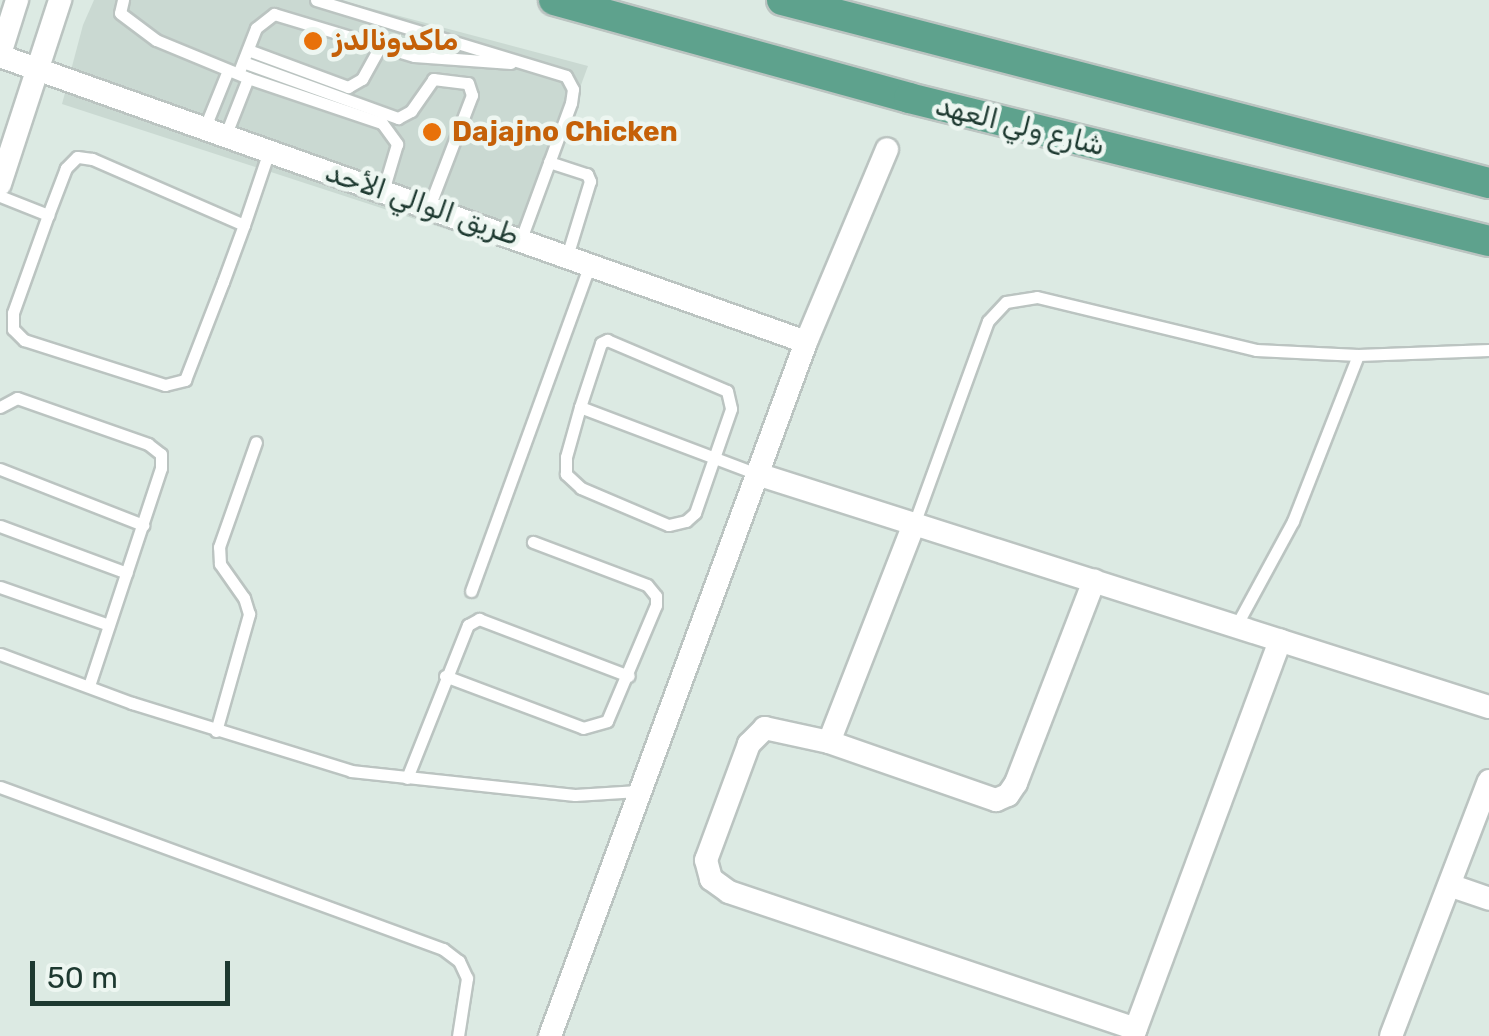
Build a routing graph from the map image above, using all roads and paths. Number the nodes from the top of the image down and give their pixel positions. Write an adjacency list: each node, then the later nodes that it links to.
1 (17, 0): 8 (street, طريق الوالي الأحد)
2 (60, 0): 10 (street)
3 (123, 0): 11 (lane)
4 (316, 0): 9 (lane)
5 (554, 0): 24 (main road, شارع ولي العهد)
6 (782, 0): 16 (main road)
7 (380, 46): 9 (lane); 11 (lane); 11 (lane)
8 (0, 55): 10 (street, طريق الوالي الأحد)
9 (530, 64): 15 (lane)
10 (38, 67): 12 (street, طريق الوالي الأحد); 17 (street)
11 (241, 67): 12 (lane); 12 (lane); 18 (lane); 20 (lane)
12 (215, 130): 14 (street, طريق الوالي الأحد)
13 (887, 149): 27 (street)
14 (269, 151): 18 (street, طريق الوالي الأحد); 22 (lane)
15 (550, 162): 23 (lane); 25 (lane)
16 (1489, 183)
17 (0, 184)
18 (383, 191): 20 (street, طريق الوالي الأحد)
19 (0, 196): 21 (lane)
20 (429, 207): 23 (street, طريق الوالي الأحد)
21 (48, 214): 22 (lane); 22 (lane)
22 (244, 225)
23 (521, 239): 25 (street, طريق الوالي الأحد)
24 (1489, 241)
25 (567, 256): 26 (street, طريق الوالي الأحد)
26 (590, 264): 27 (street, طريق الوالي الأحد); 43 (lane)
27 (806, 342): 35 (street)
28 (1489, 350): 29 (lane)
29 (1358, 356): 37 (lane); 45 (lane)
30 (0, 407): 36 (lane)
31 (580, 407): 33 (lane); 33 (lane); 33 (lane)
32 (256, 442): 52 (lane)
33 (714, 461): 35 (lane)
34 (0, 469): 36 (lane)
35 (758, 474): 37 (street); 57 (street)
36 (142, 524): 40 (lane)
37 (914, 524): 41 (street); 53 (street)
38 (0, 526): 40 (lane)
39 (533, 542): 49 (lane)
40 (127, 572): 44 (lane)
41 (1094, 581): 45 (street); 53 (street)
42 (0, 587): 44 (lane)
43 (471, 591)
44 (109, 625): 50 (lane)
45 (1236, 626): 46 (street)
46 (1280, 640): 51 (street); 60 (street)
47 (0, 654): 50 (lane)
48 (445, 676): 49 (lane); 49 (lane); 54 (lane)
49 (629, 676)
50 (89, 686): 52 (lane)
51 (1489, 707)
52 (216, 731): 54 (lane)
53 (829, 742): 60 (street)
54 (408, 778): 57 (lane)
55 (1489, 781): 58 (street)
56 (0, 787): 61 (lane)
57 (638, 792): 62 (street)
58 (1452, 886): 59 (street); 63 (street)
59 (1489, 899)
60 (1135, 1032)
61 (458, 1036)
62 (550, 1036)
63 (1391, 1036)

